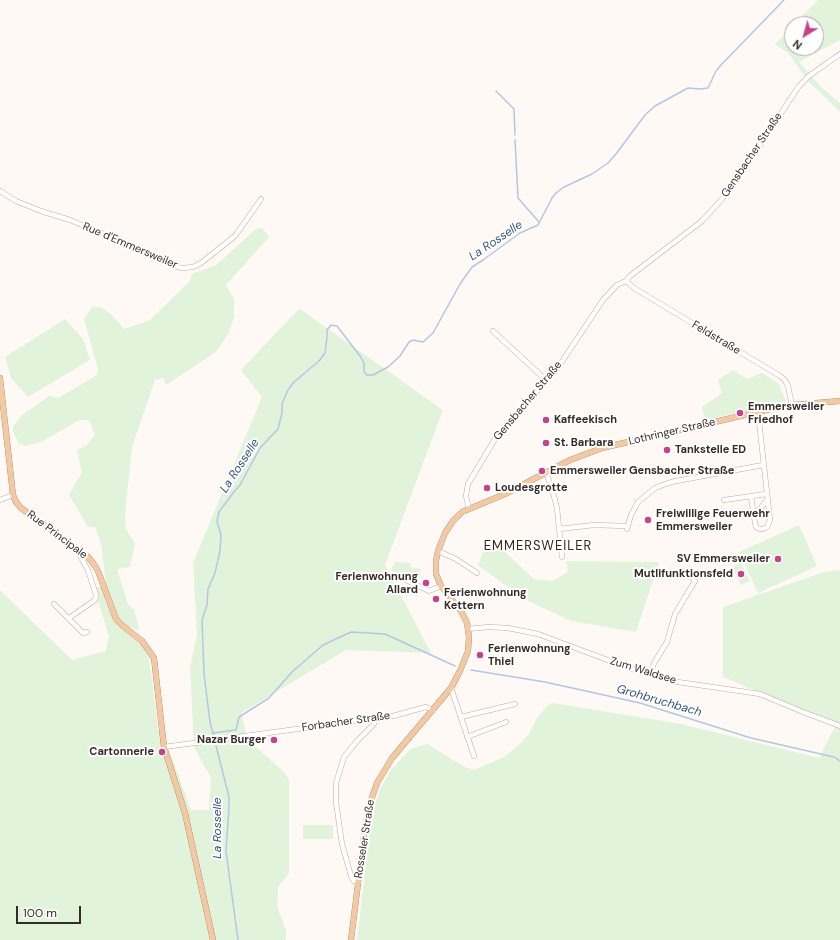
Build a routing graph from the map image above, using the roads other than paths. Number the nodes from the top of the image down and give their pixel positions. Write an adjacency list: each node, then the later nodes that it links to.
1 (840, 54): 4 (street, Gensbacher Straße)
2 (0, 191): 3 (street, Rue d'Emmersweiler)
3 (261, 199)
4 (626, 281): 7 (street, Gensbacher Straße); 9 (street, Feldstraße)
5 (493, 331): 7 (street)
6 (0, 378): 11 (main road, Rue Principale)
7 (547, 381): 20 (street, Gensbacher Straße)
8 (840, 401): 9 (main road, Lothringer Straße)
9 (792, 405): 10 (main road, Lothringer Straße)
10 (758, 412): 12 (street); 13 (main road, Lothringer Straße)
11 (3, 428): 15 (main road, Rue Principale)
12 (763, 465): 14 (street); 22 (street)
13 (546, 472): 20 (main road, Lothringer Straße); 22 (street)
14 (766, 494): 16 (street); 19 (street)
15 (13, 495): 17 (street); 23 (main road, Rue Principale)
16 (751, 497): 18 (street); 21 (street)
17 (0, 500)
18 (724, 500)
19 (767, 500): 21 (street); 21 (street)
20 (469, 509): 24 (main road)
21 (754, 516)
22 (559, 529): 25 (street)
23 (76, 549): 31 (street); 43 (main road, Rue Principale)
24 (438, 551): 26 (street); 29 (main road)
25 (562, 557)
26 (477, 573)
27 (690, 576): 34 (street)
28 (404, 579): 29 (street)
29 (441, 586): 32 (main road)
30 (54, 604): 31 (street)
31 (69, 618): 33 (street)
32 (468, 629): 34 (street, Zum Waldsee); 35 (main road)
33 (87, 632)
34 (650, 675): 41 (street, Zum Waldsee)
35 (450, 688): 37 (main road); 38 (street)
36 (515, 704): 38 (street)
37 (433, 710): 39 (street, Forbacher Straße); 45 (main road, Rosseler Straße)
38 (461, 717): 42 (street)
39 (375, 718): 43 (street, Forbacher Straße); 45 (street)
40 (506, 722): 42 (street)
41 (840, 726)
42 (467, 737): 44 (street)
43 (164, 747): 46 (main road, Rue Principale)
44 (474, 756)
45 (358, 882): 47 (main road, Rosseler Straße)
46 (213, 940)
47 (351, 940)

